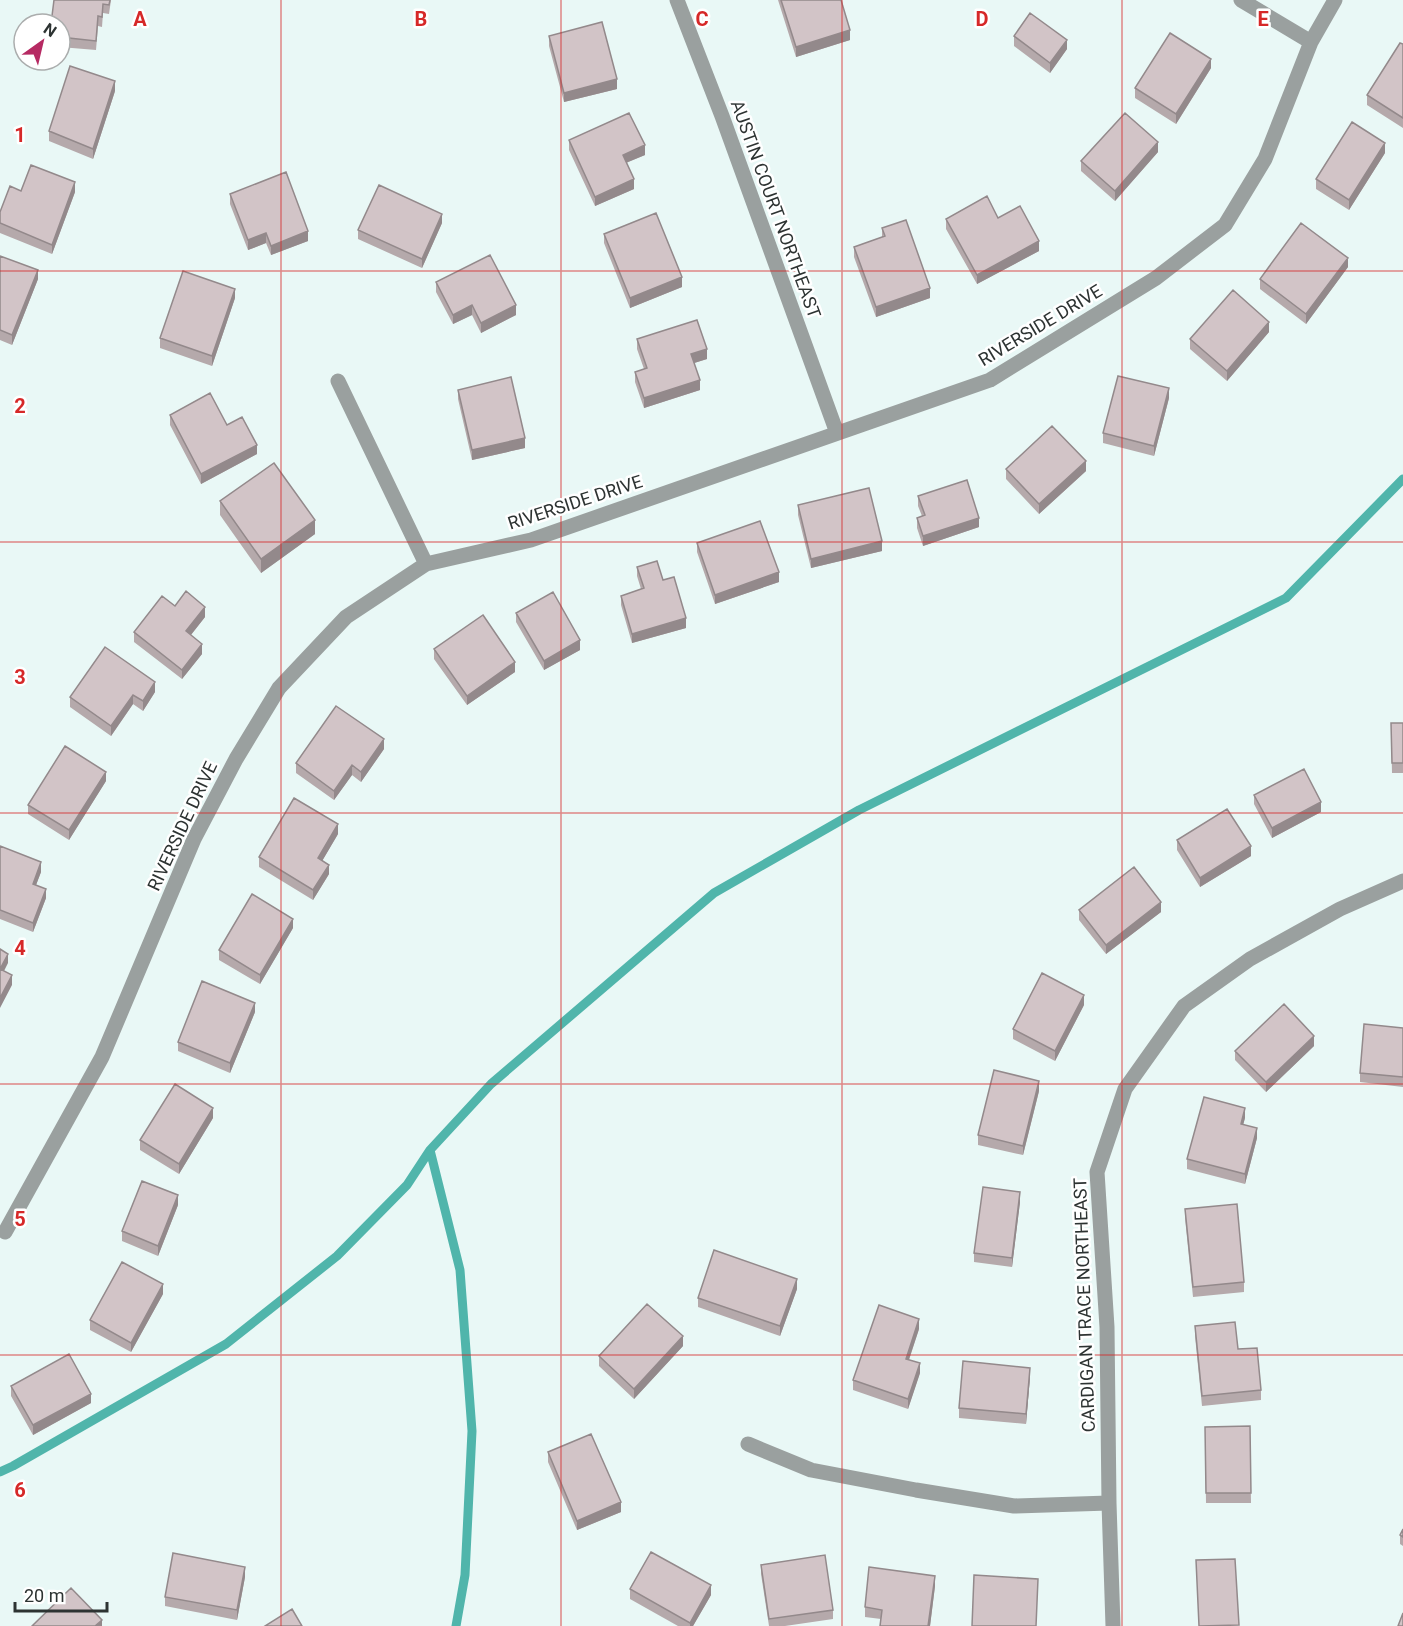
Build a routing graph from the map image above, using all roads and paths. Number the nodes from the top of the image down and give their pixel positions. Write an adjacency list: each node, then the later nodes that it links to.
1 (677, 0): 6 (street, AUSTIN COURT NORTHEAST)
2 (1241, 0): 4 (street)
3 (1335, 0): 4 (street, RIVERSIDE DRIVE)
4 (1311, 42): 6 (street, RIVERSIDE DRIVE)
5 (338, 381): 7 (street)
6 (837, 433): 7 (street, RIVERSIDE DRIVE)
7 (426, 564): 9 (street, RIVERSIDE DRIVE)
8 (1403, 881): 11 (street, CARDIGAN TRACE NORTHEAST)
9 (5, 1232)
10 (748, 1444): 11 (street)
11 (1109, 1503): 12 (street, CARDIGAN TRACE NORTHEAST)
12 (1113, 1626)

